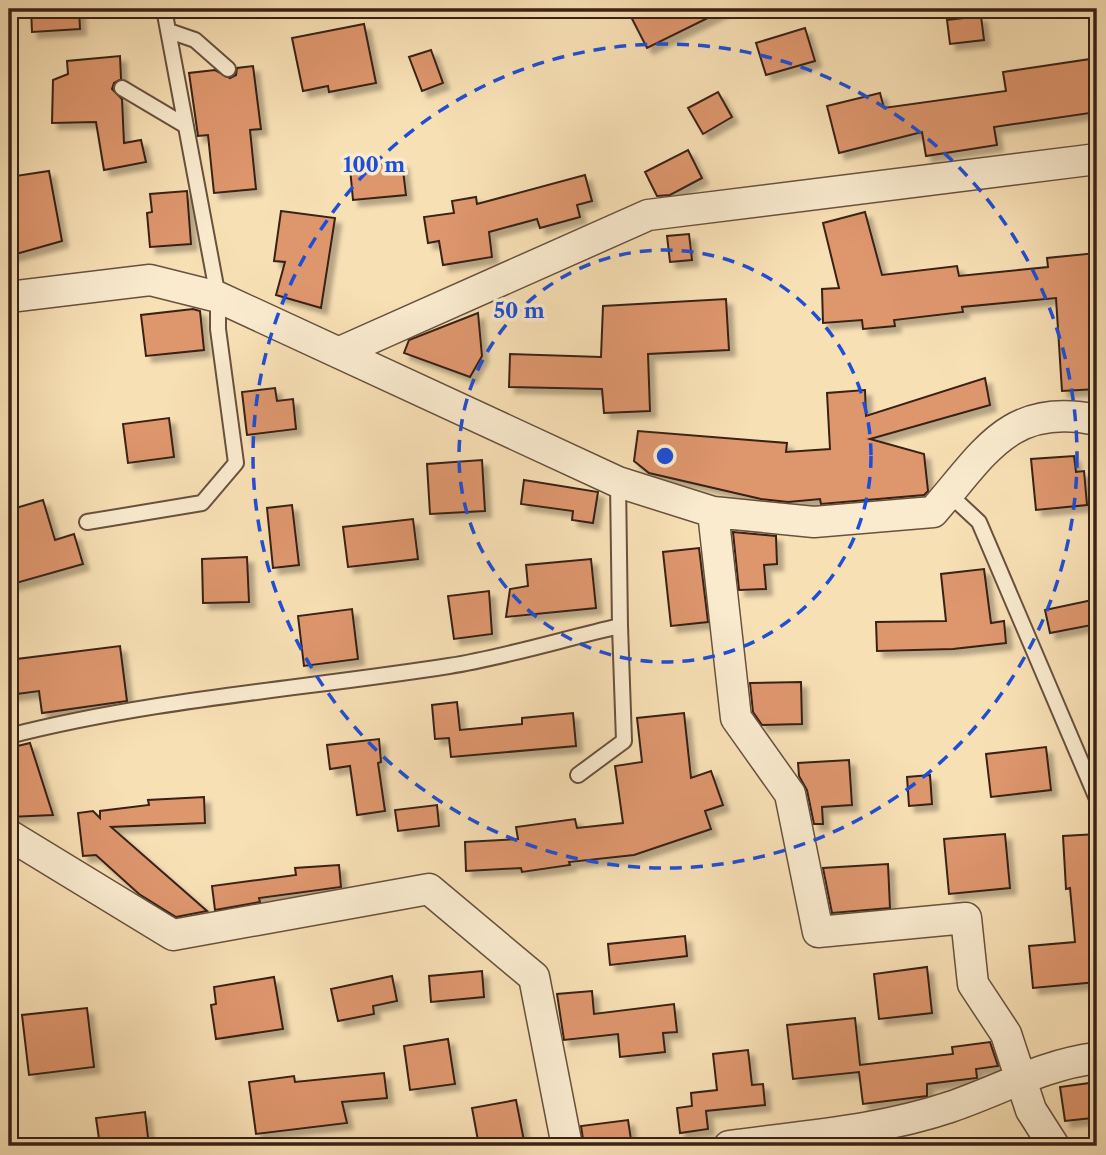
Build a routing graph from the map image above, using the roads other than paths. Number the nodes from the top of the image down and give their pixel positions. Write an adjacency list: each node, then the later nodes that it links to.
1 (164, 9): 2 (lane)
2 (169, 31): 3 (lane); 5 (lane)
3 (228, 69)
4 (121, 88): 5 (lane)
5 (186, 126): 7 (lane)
6 (1097, 159): 9 (street)
7 (218, 297): 8 (street); 9 (street); 14 (lane)
8 (9, 298)
9 (340, 352): 11 (street)
10 (1097, 420): 12 (street)
11 (618, 482): 13 (street); 15 (lane)
12 (949, 494): 13 (street); 18 (lane)
13 (713, 512): 21 (street)
14 (87, 522)
15 (620, 626): 16 (lane); 17 (lane)
16 (9, 736)
17 (578, 775)
18 (1097, 799)
19 (9, 835): 23 (street)
20 (1097, 1058): 21 (street)
21 (1023, 1077): 22 (street); 25 (street)
22 (880, 1136): 24 (street)
23 (567, 1146)
24 (729, 1146)
25 (1054, 1146)

